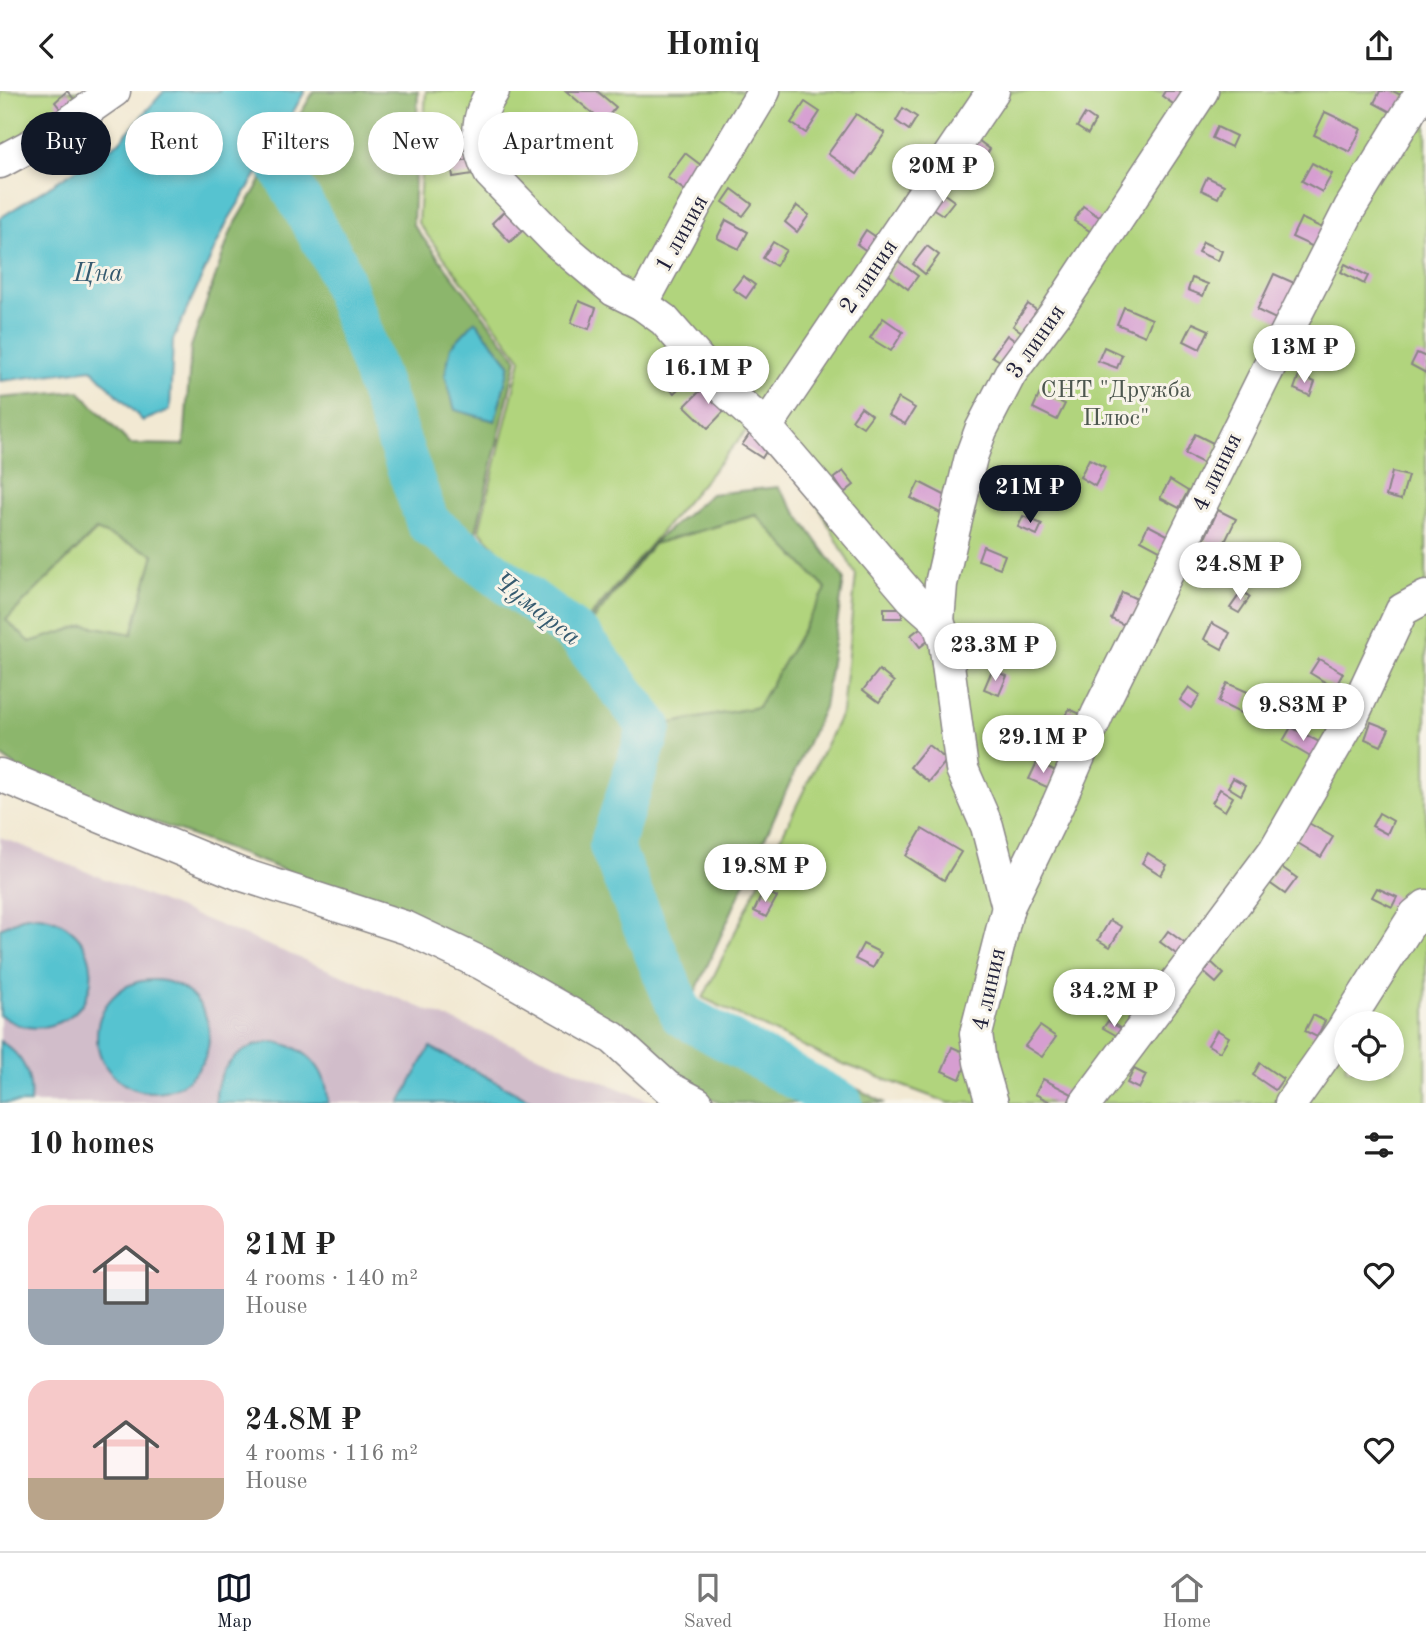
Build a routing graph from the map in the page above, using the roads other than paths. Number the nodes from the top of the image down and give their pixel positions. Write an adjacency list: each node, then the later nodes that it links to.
1 (114, 91): 7 (lane)
2 (493, 91): 8 (lane)
3 (764, 91): 8 (lane, 1 линия)
4 (993, 91): 9 (lane, 2 линия)
5 (1202, 91): 11 (lane, 3 линия)
6 (1422, 91): 13 (lane, 4 линия)
7 (0, 162)
8 (642, 304): 9 (lane)
9 (766, 427): 11 (lane)
10 (1426, 597): 19 (lane)
11 (938, 621): 13 (lane)
12 (0, 775): 17 (lane)
13 (1008, 907): 18 (lane, 4 линия)
14 (1426, 907): 15 (lane)
15 (1354, 1011)
16 (1334, 1041): 20 (lane)
17 (697, 1103)
18 (992, 1103)
19 (1086, 1103)
20 (1291, 1103)

